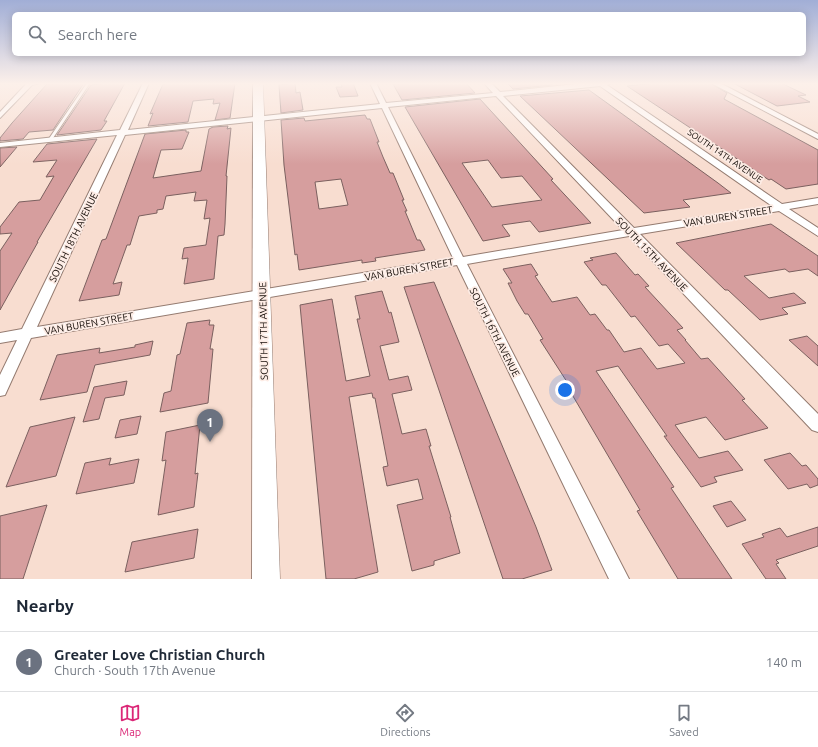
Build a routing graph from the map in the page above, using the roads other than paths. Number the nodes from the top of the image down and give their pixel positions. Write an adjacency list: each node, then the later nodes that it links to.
1 (71, 110): 12 (lane)
2 (133, 110): 10 (street, SOUTH 18TH AVENUE)
3 (259, 110): 9 (street, SOUTH 17TH AVENUE)
4 (346, 110): 9 (street)
5 (387, 110): 18 (street, SOUTH 16TH AVENUE)
6 (512, 110): 16 (street, SOUTH 15TH AVENUE)
7 (641, 110): 15 (street, SOUTH 14TH AVENUE)
8 (766, 110): 11 (street)
9 (259, 119): 10 (street); 19 (street, SOUTH 17TH AVENUE)
10 (123, 132): 12 (street); 20 (street, SOUTH 18TH AVENUE)
11 (818, 137)
12 (50, 140): 13 (street)
13 (0, 145)
14 (818, 201): 15 (street, VAN BUREN STREET)
15 (781, 207): 16 (street, VAN BUREN STREET); 17 (street, SOUTH 14TH AVENUE)
16 (630, 232): 18 (street, VAN BUREN STREET); 23 (street, SOUTH 15TH AVENUE)
17 (818, 233)
18 (459, 260): 19 (street, VAN BUREN STREET); 25 (street, SOUTH 16TH AVENUE)
19 (262, 294): 20 (street, VAN BUREN STREET); 24 (street, SOUTH 17TH AVENUE)
20 (27, 334): 21 (street, VAN BUREN STREET); 22 (street, SOUTH 18TH AVENUE)
21 (0, 338)
22 (0, 390)
23 (818, 425)
24 (266, 579)
25 (619, 579)

